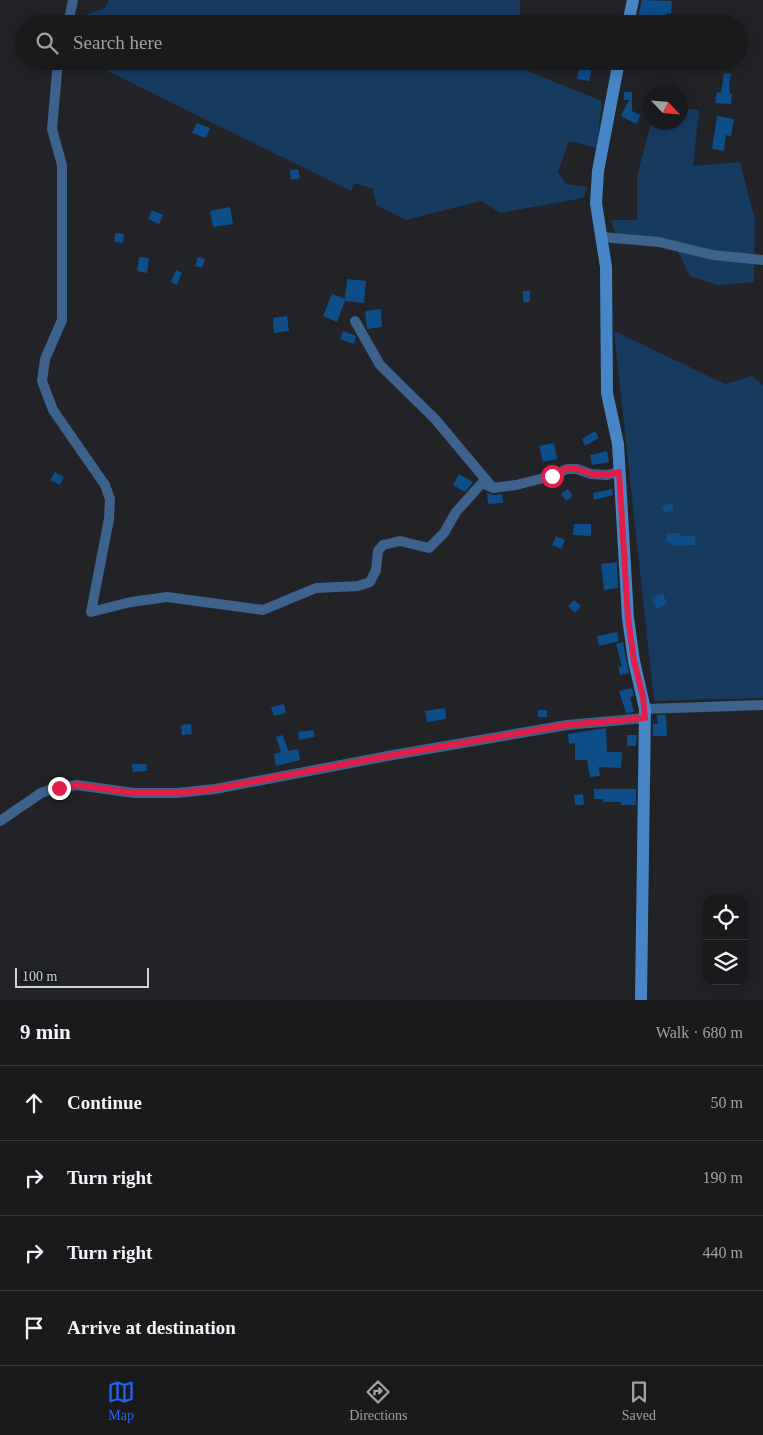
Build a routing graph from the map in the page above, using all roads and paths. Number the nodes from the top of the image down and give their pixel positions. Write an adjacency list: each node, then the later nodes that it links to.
1 (73, 0): 3 (street)
2 (633, 0): 4 (street)
3 (70, 15)
4 (630, 15)
5 (57, 70): 12 (street)
6 (617, 70): 7 (street)
7 (602, 237): 8 (street); 10 (street)
8 (763, 260)
9 (355, 321): 11 (street)
10 (619, 472): 11 (street); 15 (street)
11 (493, 488): 13 (street)
12 (95, 594): 13 (street); 13 (street)
13 (110, 606)
14 (763, 705): 15 (street)
15 (645, 714): 16 (street); 17 (street)
16 (0, 821)
17 (641, 1000)

